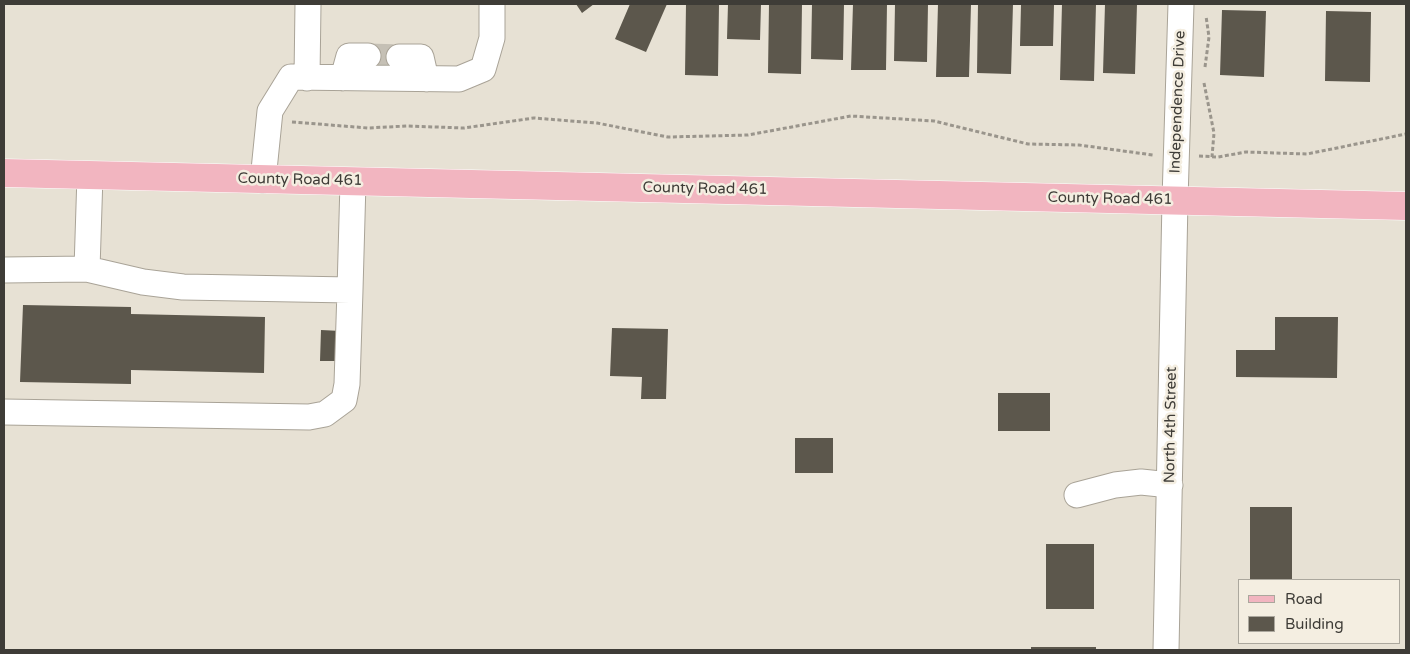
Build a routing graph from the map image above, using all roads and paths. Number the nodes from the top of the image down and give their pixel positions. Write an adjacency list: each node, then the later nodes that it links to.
1 (308, 4): 8 (street)
2 (492, 4): 11 (street)
3 (1181, 4): 14 (street, Independence Drive)
4 (1206, 12): 7 (path)
5 (368, 56): 9 (street)
6 (399, 57): 11 (street)
7 (1205, 70)
8 (307, 78): 9 (street); 12 (street)
9 (343, 78): 11 (street)
10 (1204, 78): 15 (path)
11 (426, 79)
12 (269, 121): 14 (path); 18 (street)
13 (1406, 134): 15 (path)
14 (1176, 156): 15 (path); 20 (street, Independence Drive)
15 (1212, 157)
16 (4, 173): 17 (main road, County Road 461)
17 (90, 175): 18 (main road, County Road 461); 22 (street)
18 (263, 180): 19 (main road, County Road 461)
19 (353, 182): 20 (main road, County Road 461); 24 (street)
20 (1175, 200): 21 (main road, County Road 461); 26 (street, North 4th Street)
21 (1406, 206)
22 (87, 269): 23 (street); 24 (street)
23 (4, 270)
24 (350, 290): 25 (street)
25 (4, 412)
26 (1170, 485): 27 (street); 28 (street, North 4th Street)
27 (1077, 495)
28 (1166, 650)

